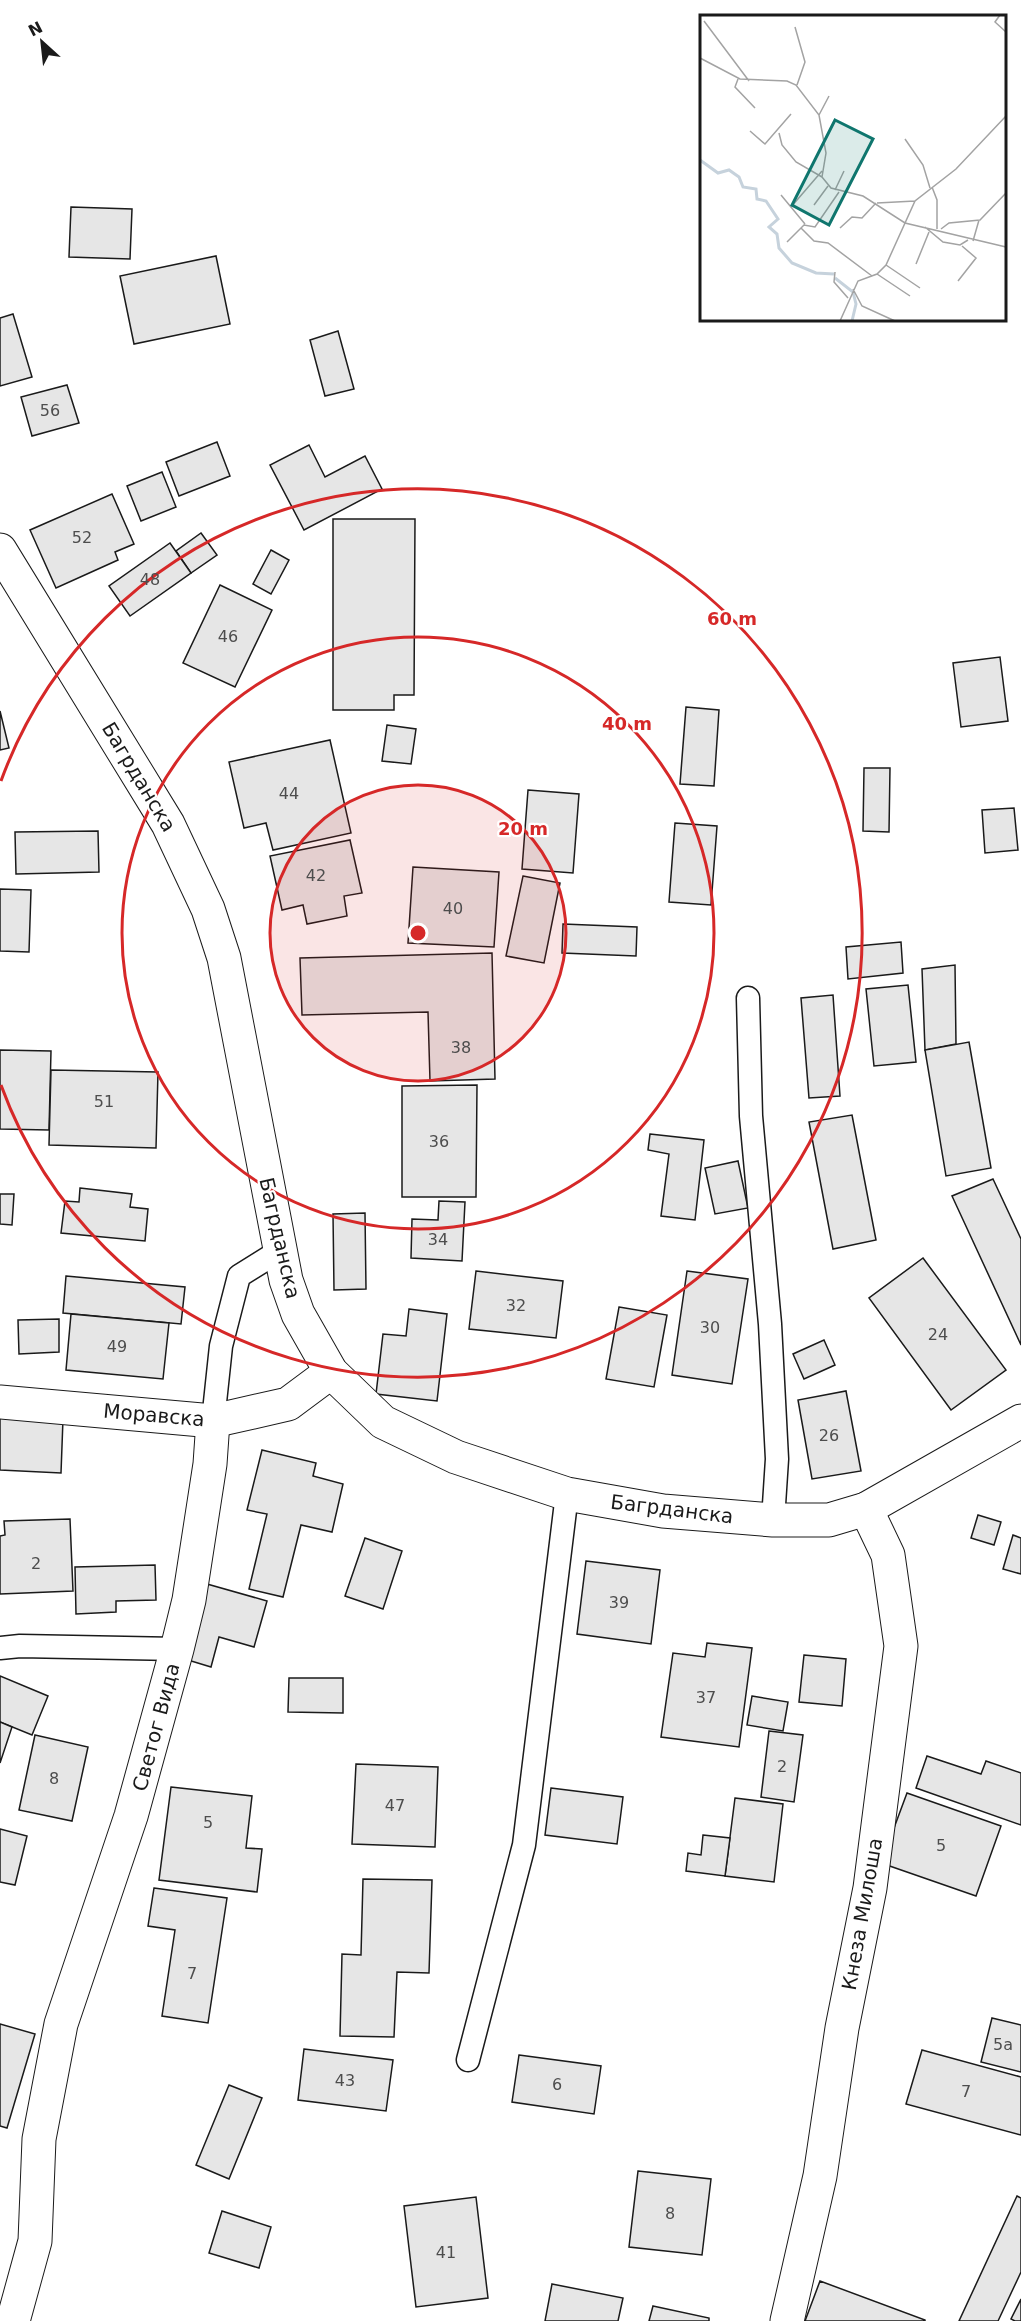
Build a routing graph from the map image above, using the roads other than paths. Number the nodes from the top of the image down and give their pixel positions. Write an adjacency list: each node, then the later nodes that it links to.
1 (0, 550): 3 (street, Багрданска)
2 (748, 998): 10 (lane)
3 (279, 1251): 4 (street, Багрданска); 6 (lane)
4 (331, 1372): 6 (street, Моравска); 8 (street, Багрданска)
5 (0, 1402): 6 (street, Моравска)
6 (213, 1421): 12 (street, Светог Вида)
7 (1021, 1421): 9 (street, Багрданска)
8 (567, 1494): 10 (street, Багрданска); 13 (lane)
9 (866, 1509): 10 (street, Багрданска); 15 (street, Кнеза Милоша)
10 (774, 1520)
11 (0, 1648): 12 (lane)
12 (177, 1648): 14 (street, Светог Вида)
13 (468, 2060)
14 (14, 2321)
15 (787, 2321)

